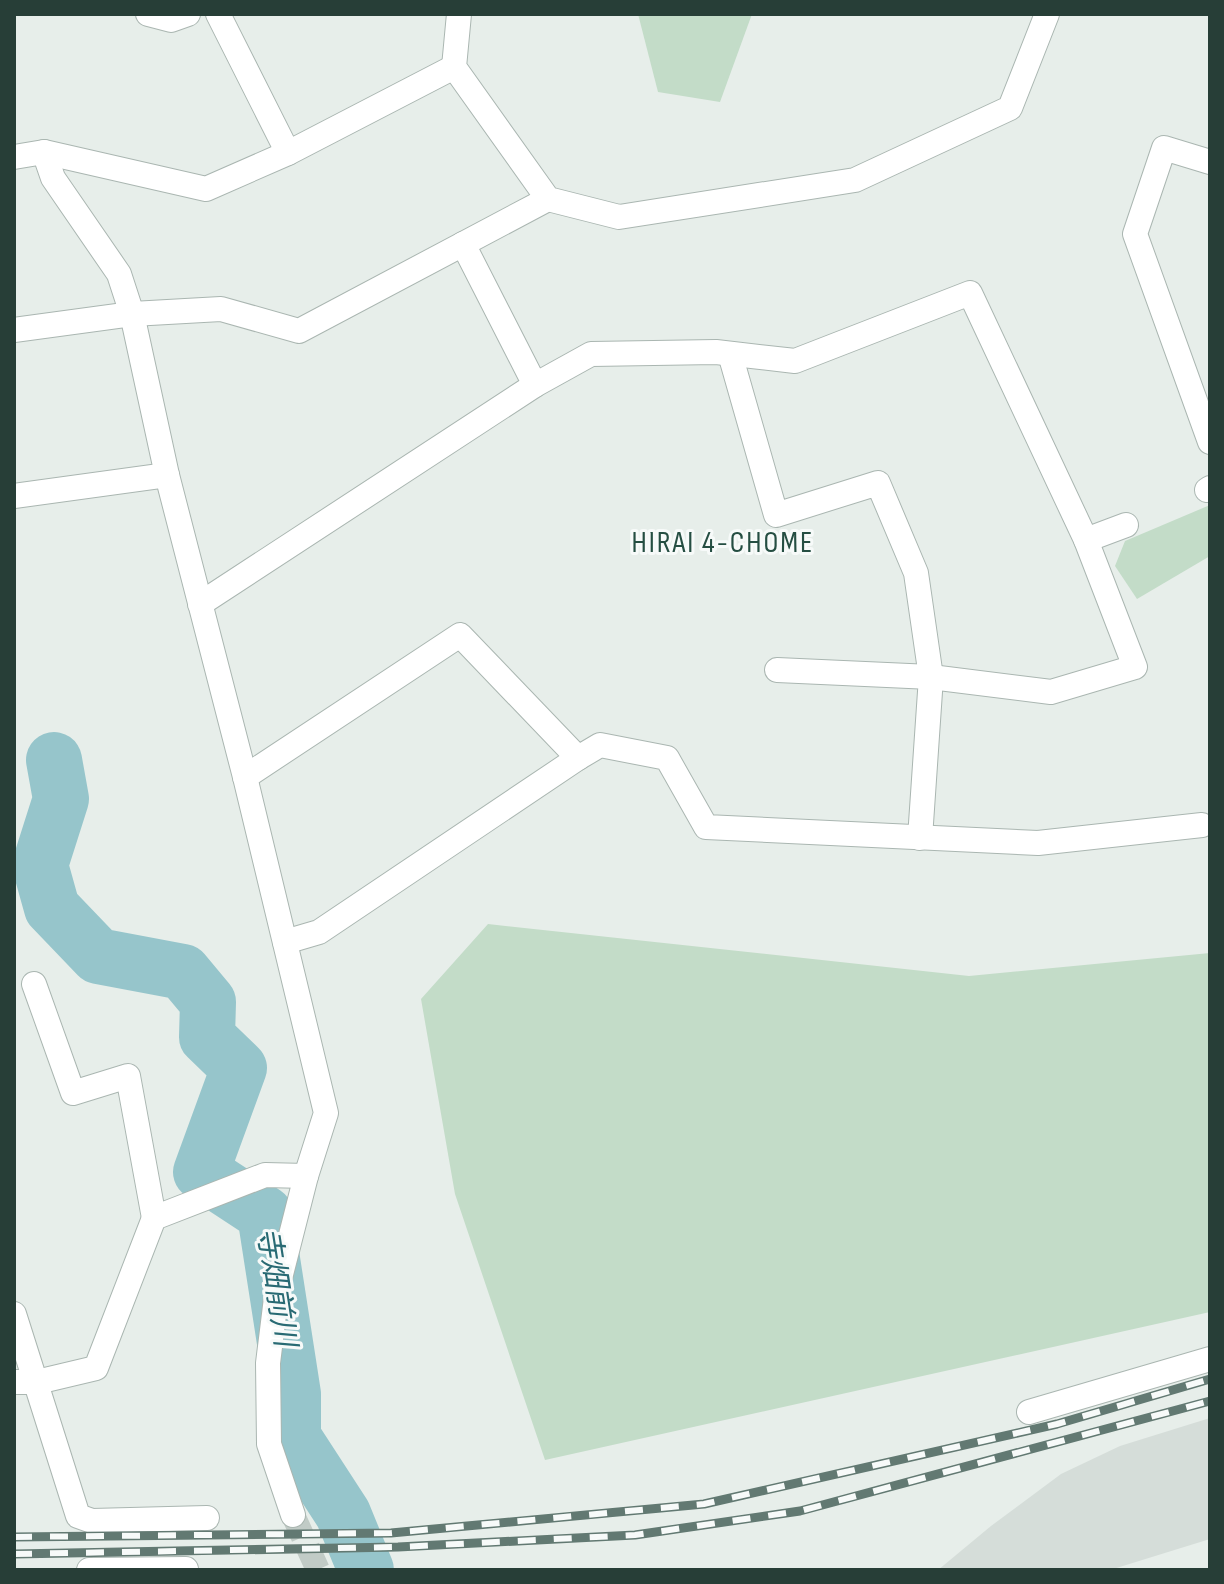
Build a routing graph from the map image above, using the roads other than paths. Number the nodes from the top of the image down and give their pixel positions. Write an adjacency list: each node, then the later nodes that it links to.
1 (148, 14): 2 (street)
2 (188, 14)
3 (218, 14): 8 (street)
4 (459, 14): 6 (street)
5 (1047, 14): 11 (street)
6 (454, 67): 8 (street); 11 (street)
7 (44, 152): 8 (street); 9 (street); 13 (street)
8 (288, 153)
9 (14, 157)
10 (1210, 162): 17 (street)
11 (548, 199): 12 (street)
12 (463, 244): 13 (street); 16 (street)
13 (132, 314): 14 (street); 18 (street)
14 (14, 330)
15 (730, 354): 16 (street); 21 (street); 24 (street)
16 (535, 385): 22 (street)
17 (1210, 442)
18 (167, 475): 19 (street); 22 (street)
19 (14, 496)
20 (1126, 525): 21 (street)
21 (1086, 540): 24 (street)
22 (200, 604): 26 (street)
23 (777, 670): 24 (street)
24 (931, 677): 28 (street)
25 (578, 758): 26 (street); 28 (street); 29 (street)
26 (245, 777): 29 (street)
27 (1202, 825): 28 (street)
28 (920, 838)
29 (285, 942): 31 (street)
30 (34, 984): 32 (street)
31 (306, 1176): 32 (street); 37 (street)
32 (154, 1218): 35 (street)
33 (14, 1314): 35 (street)
34 (1210, 1359): 36 (street)
35 (26, 1382): 38 (street)
36 (1029, 1412)
37 (293, 1515)
38 (207, 1518)
39 (186, 1569): 40 (street)
40 (89, 1570)

